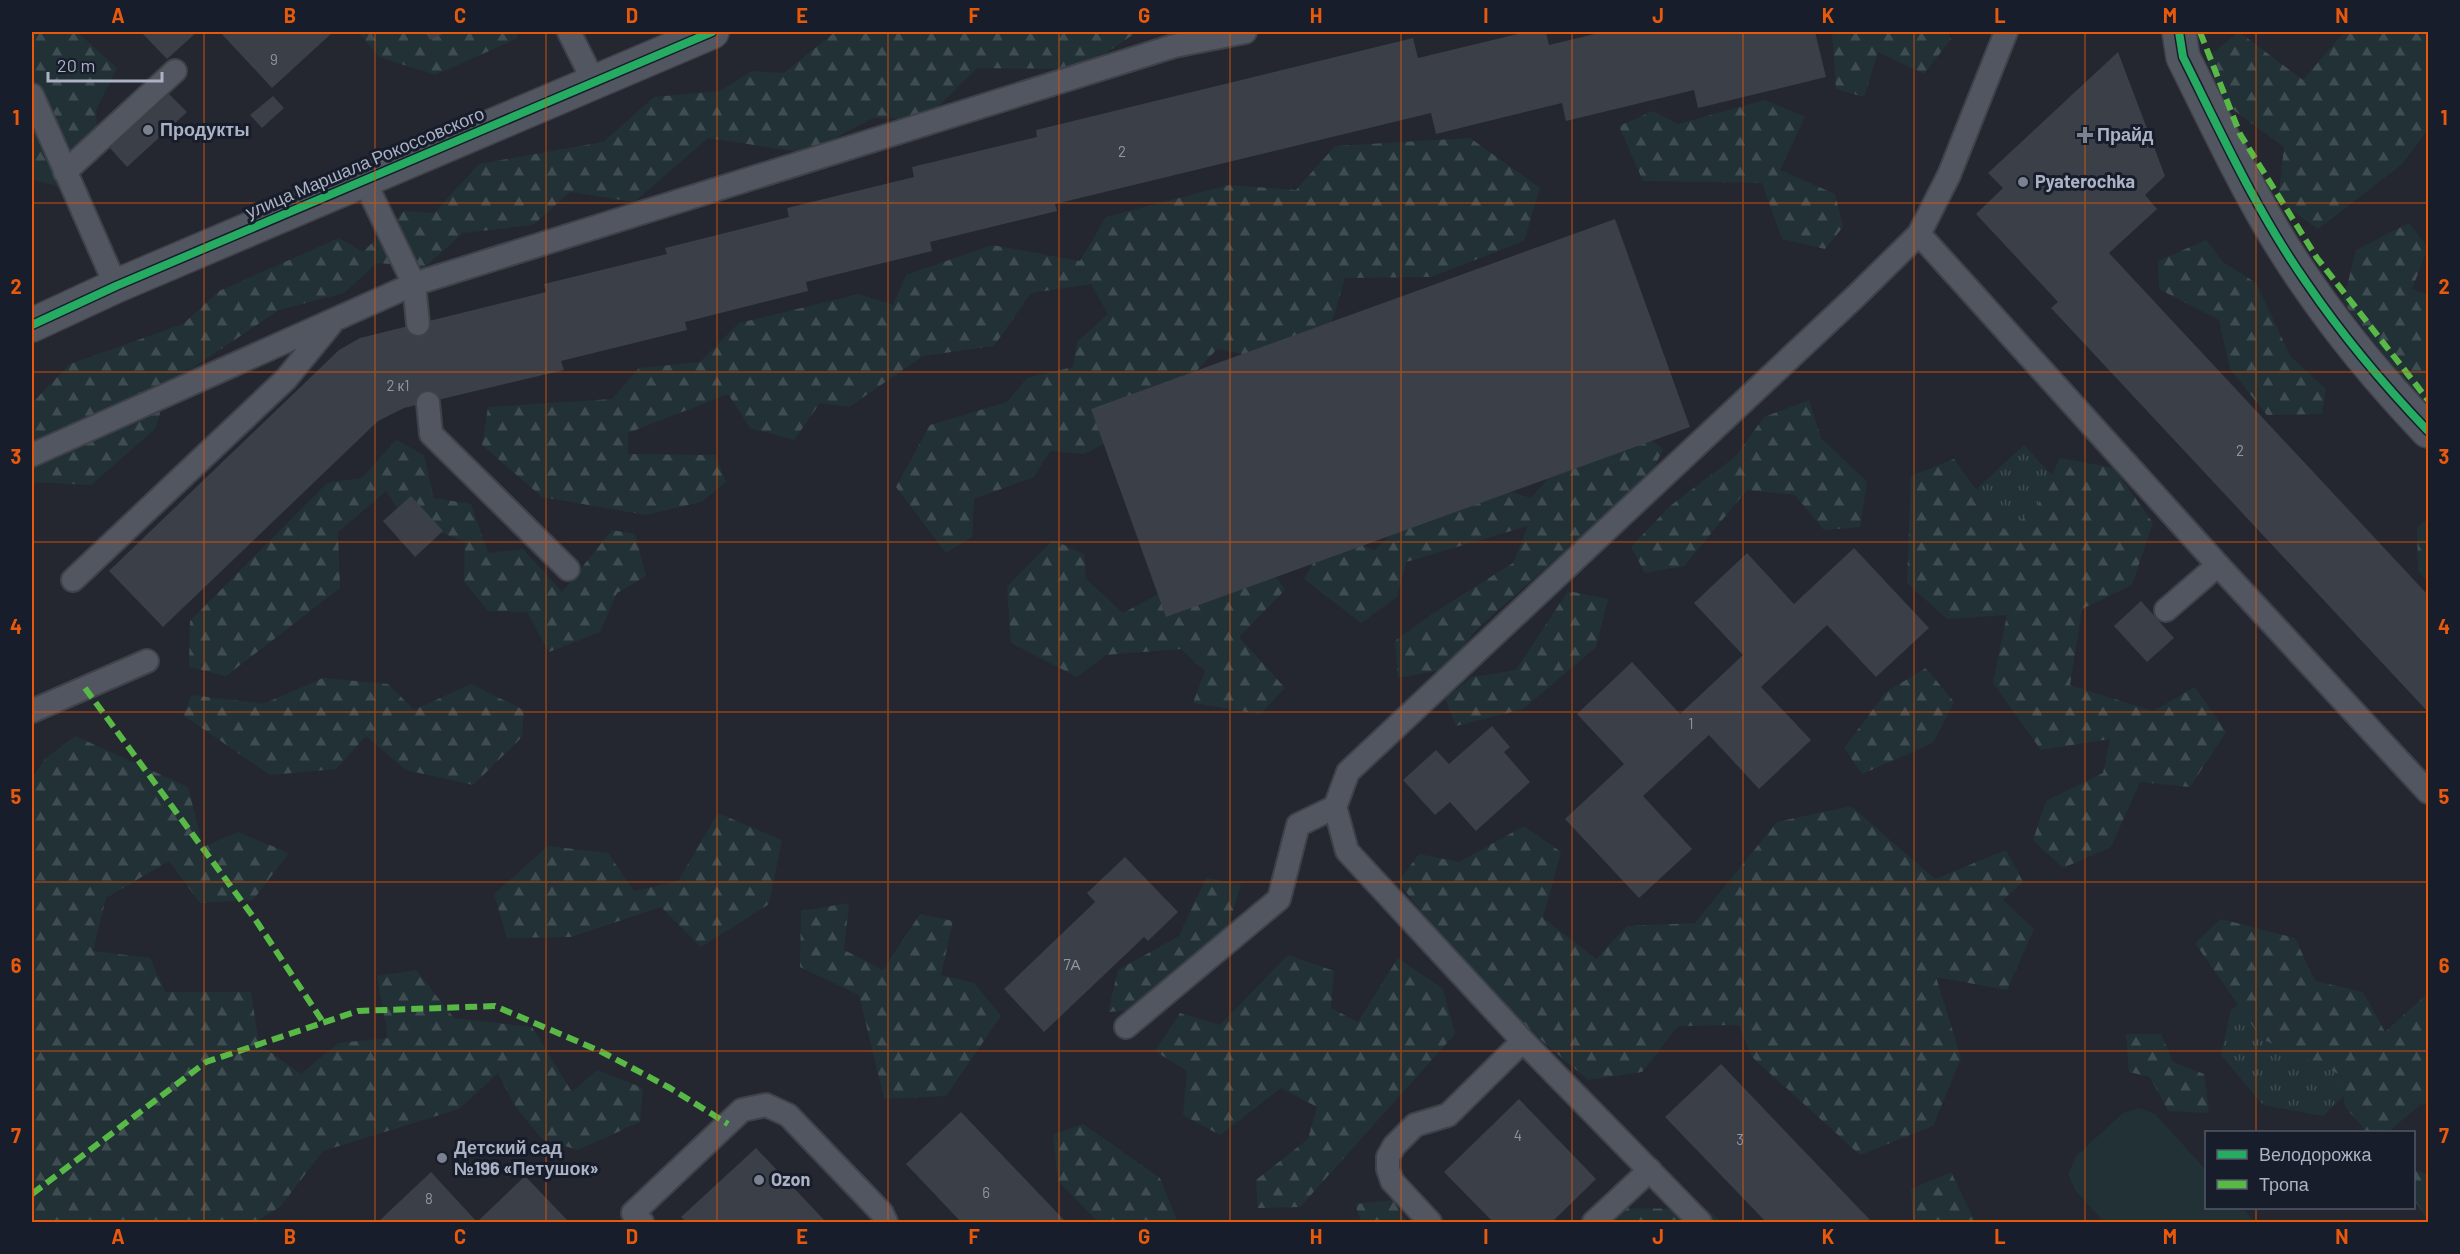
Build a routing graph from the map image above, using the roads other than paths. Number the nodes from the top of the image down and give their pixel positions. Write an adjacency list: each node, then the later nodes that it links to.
1 (569, 32): 8 (lane)
2 (712, 32): 8 (street, улица Маршала Рокоссовского)
3 (1245, 32): 6 (lane)
4 (2006, 32): 12 (lane)
5 (2179, 32): 19 (street)
6 (1172, 39): 13 (lane)
7 (175, 71): 10 (lane)
8 (594, 82): 11 (street, улица Маршала Рокоссовского)
9 (32, 95): 10 (lane)
10 (65, 172): 14 (lane)
11 (364, 180): 13 (lane); 14 (street, улица Маршала Рокоссовского)
12 (1919, 234): 21 (lane); 28 (lane)
13 (414, 284): 15 (lane); 16 (lane)
14 (116, 286): 17 (street, улица Маршала Рокоссовского)
15 (334, 321): 20 (lane); 23 (lane)
16 (418, 324)
17 (32, 325)
18 (428, 403): 22 (lane)
19 (2428, 431)
20 (32, 455)
21 (2218, 565): 24 (lane); 27 (lane)
22 (568, 569)
23 (73, 580)
24 (2166, 610)
25 (147, 661): 26 (lane)
26 (32, 711)
27 (2428, 792)
28 (1335, 807): 29 (lane); 30 (lane)
29 (1126, 1027)
30 (1523, 1041): 31 (lane); 34 (lane)
31 (1650, 1170): 35 (lane); 36 (lane)
32 (642, 1222): 33 (lane)
33 (885, 1222)
34 (1430, 1222)
35 (1594, 1222)
36 (1700, 1222)

